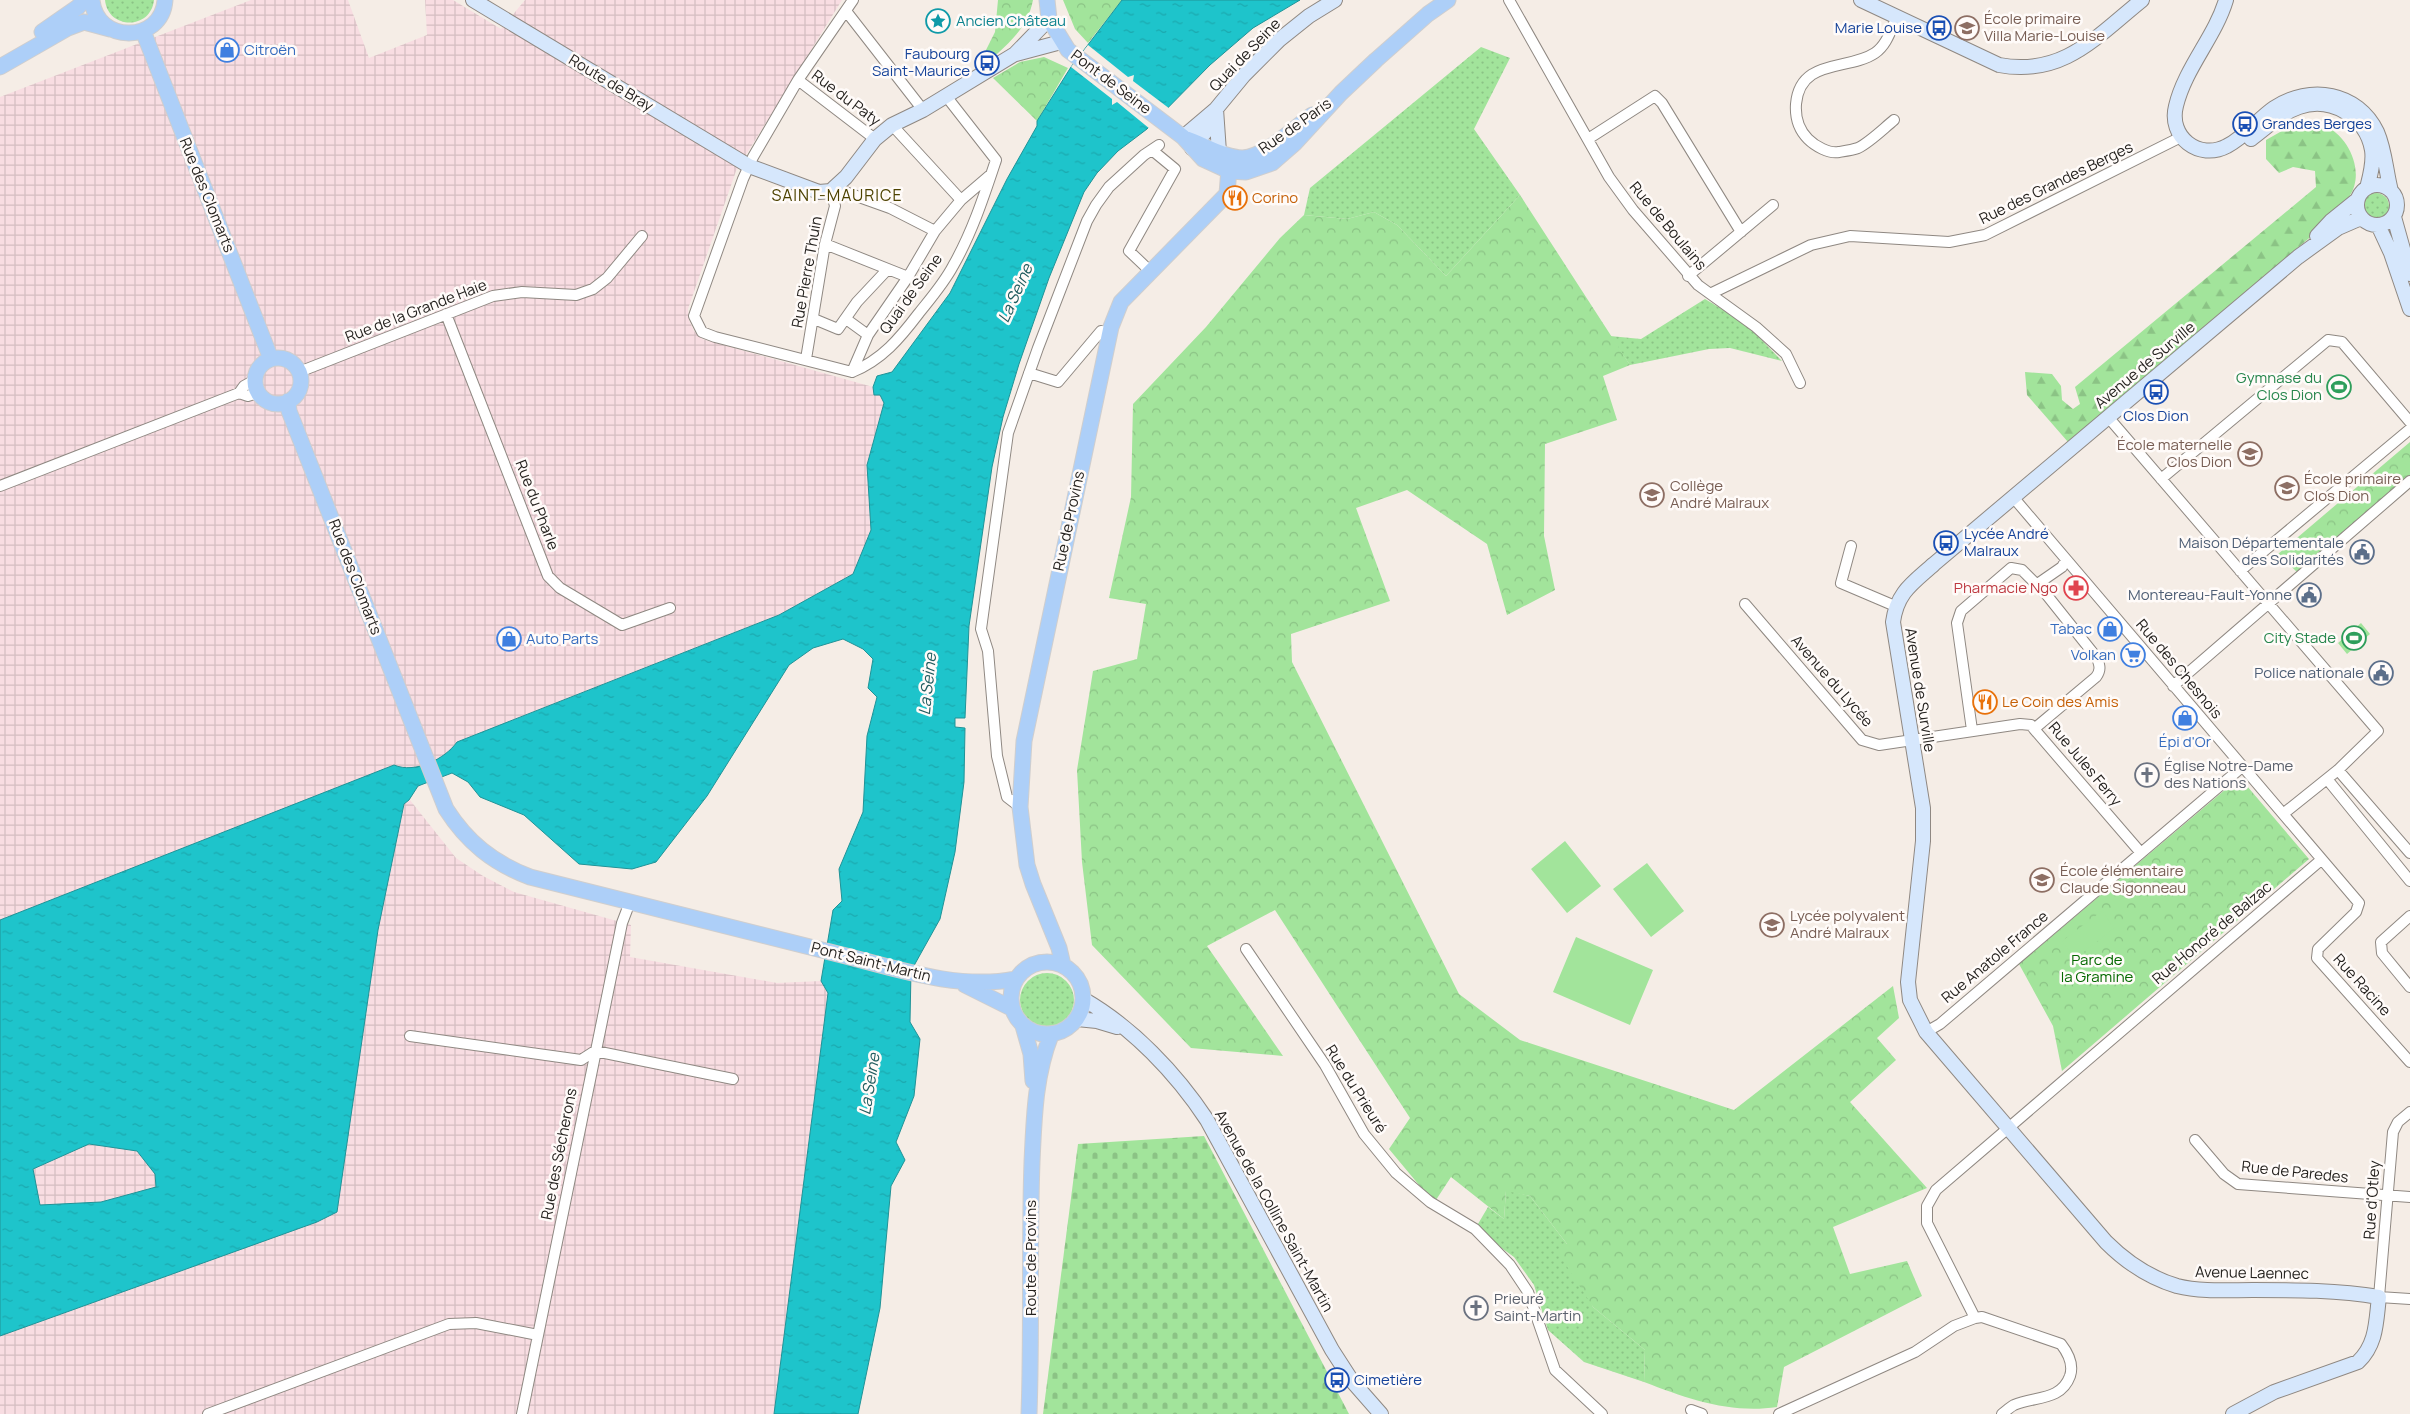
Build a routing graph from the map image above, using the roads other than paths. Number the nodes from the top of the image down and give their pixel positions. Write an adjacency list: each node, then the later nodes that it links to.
1 (84, 0): 21 (main road)
2 (92, 0): 17 (main road)
3 (165, 0): 18 (main road)
4 (473, 0): 34 (street, Route de Bray)
5 (853, 0): 14 (street)
6 (1047, 0): 16 (main road)
7 (1335, 0): 26 (street, Quai de Seine)
8 (1448, 0): 23 (main road, Rue de Paris)
9 (1509, 0): 30 (street, Rue de Boulains)
10 (1861, 0): 15 (street)
11 (2142, 0): 15 (street)
12 (2217, 0): 31 (street)
13 (2226, 0): 31 (street)
14 (846, 11): 22 (street); 25 (street)
15 (1897, 17): 27 (street)
16 (1049, 19): 19 (main road, Pont de Seine); 20 (street)
17 (110, 29): 18 (main road); 21 (main road)
18 (143, 31): 63 (main road, Rue des Clomarts)
19 (1061, 42): 20 (street); 32 (main road, Pont de Seine)
20 (1015, 54): 24 (street)
21 (0, 67)
22 (798, 80): 29 (street, Rue du Paty); 34 (street)
23 (1341, 93): 33 (main road, Rue de Paris); 35 (main road, Rue de Paris)
24 (946, 96): 25 (street); 36 (street, Quai de Seine)
25 (924, 110): 28 (street)
26 (1216, 114): 32 (street, Quai de Seine); 33 (street)
27 (1894, 120)
28 (892, 125): 29 (street); 40 (street)
29 (876, 139): 38 (street)
30 (1588, 140): 47 (street); 54 (street, Rue de Boulains)
31 (2177, 140): 37 (street, Avenue de Surville); 39 (street); 56 (street, Rue des Grandes Berges)
32 (1190, 142): 33 (main road, Rue de Paris); 35 (main road, Rue de Paris)
33 (1225, 154): 35 (main road, Rue de Provins)
34 (749, 166): 38 (street, Route de Bray); 64 (street)
35 (1229, 171): 53 (main road, Rue de Provins)
36 (991, 174): 40 (street); 66 (street, Quai de Seine)
37 (2367, 188): 39 (street); 41 (street, Avenue de Surville)
38 (832, 190): 46 (street); 49 (street, Rue Pierre Thuin)
39 (2391, 191): 43 (street)
40 (961, 200): 46 (street)
41 (2358, 200): 44 (street); 50 (street, Avenue de Surville)
42 (1773, 205): 47 (street)
43 (2394, 217): 45 (street); 51 (street)
44 (2361, 218): 45 (street); 50 (street, Avenue de Surville)
45 (2378, 226): 57 (street)
46 (935, 231): 55 (street)
47 (1741, 232): 54 (street)
48 (642, 236): 58 (street, Rue de la Grande Haie)
49 (825, 244): 52 (street); 59 (street, Rue Pierre Thuin)
50 (2298, 257): 71 (street, Avenue de Surville)
51 (2409, 266)
52 (887, 270): 55 (street); 60 (street)
53 (1150, 271): 61 (main road, Rue de Provins); 67 (street)
54 (1688, 276): 56 (street, Rue de Boulains)
55 (908, 277): 62 (street)
56 (1712, 293): 68 (street, Rue de Boulains)
57 (2410, 308)
58 (446, 314): 65 (street, Rue de la Grande Haie); 85 (street, Rue du Pharle)
59 (814, 319): 60 (street); 64 (street, Rue Pierre Thuin)
60 (846, 319): 62 (street)
61 (1110, 333): 67 (street); 93 (main road, Rue de Provins)
62 (868, 335): 66 (street)
63 (271, 359): 65 (main road); 69 (main road)
64 (806, 359): 66 (street)
65 (299, 372): 70 (main road)
66 (852, 372)
67 (1029, 373): 93 (street)
68 (1800, 382)
69 (257, 386): 70 (main road); 76 (street)
70 (288, 401): 100 (main road, Rue des Clomarts)
71 (2108, 417): 74 (street); 77 (street, Avenue de Surville)
72 (2410, 422): 74 (street)
73 (2410, 429): 80 (street)
74 (2162, 479): 80 (street)
75 (2410, 481): 83 (street)
76 (0, 486)
77 (2014, 497): 79 (street, Rue des Chesnois); 84 (street, Avenue de Surville)
78 (1851, 546): 84 (street)
79 (2066, 560): 81 (street); 86 (street, Rue des Chesnois)
80 (2240, 571): 83 (street)
81 (2036, 585): 87 (street, Rue Jules Ferry); 88 (street)
82 (1745, 604): 89 (street, Avenue du Lycée)
83 (2268, 605): 86 (street); 91 (street)
84 (1895, 606): 89 (street, Avenue de Surville)
85 (670, 608)
86 (2173, 686): 90 (street, Rue des Chesnois)
87 (2034, 729): 88 (street, Avenue du Lycée); 96 (street, Rue Jules Ferry)
88 (1972, 730): 89 (street, Avenue du Lycée)
89 (1912, 741): 113 (street, Avenue de Surville)
90 (2242, 767): 94 (street, Rue des Chesnois); 96 (street, Rue Anatole France)
91 (2338, 770): 92 (street); 95 (street)
92 (2327, 779): 94 (street); 98 (street)
93 (1020, 807): 102 (main road, Rue de Provins)
94 (2283, 814): 97 (street, Rue Racine)
95 (2409, 850): 98 (street)
96 (2141, 853): 113 (street, Rue Anatole France)
97 (2321, 860): 118 (street, Rue Racine); 122 (street, Rue Honoré de Balzac)
98 (2394, 861): 99 (street)
99 (2410, 881)
100 (630, 902): 107 (main road, Pont Saint-Martin); 117 (street, Rue des Sécherons)
101 (2410, 916): 108 (street)
102 (1050, 927): 104 (main road); 105 (main road, Rue de Provins)
103 (1246, 949): 135 (street, Rue du Prieuré)
104 (1039, 962): 105 (main road); 106 (main road)
105 (1063, 965): 109 (main road)
106 (1015, 980): 107 (main road); 110 (main road)
107 (959, 983): 110 (main road)
108 (2410, 987)
109 (1083, 999): 111 (main road); 114 (street, Avenue de la Colline Saint-Martin)
110 (1011, 1008): 112 (main road)
111 (1077, 1019): 114 (street, Avenue de la Colline Saint-Martin); 115 (main road)
112 (1023, 1026): 115 (main road); 120 (main road)
113 (1926, 1032): 122 (street, Avenue de Surville)
114 (1129, 1033): 134 (street, Avenue de la Colline Saint-Martin)
115 (1051, 1035): 120 (main road)
116 (410, 1036): 117 (street)
117 (595, 1051): 119 (street); 129 (street, Rue des Sécherons)
118 (2410, 1062)
119 (733, 1079)
120 (1035, 1103): 133 (main road, Route de Provins)
121 (2410, 1112): 124 (street, Rue d'Otley)
122 (2008, 1128): 126 (street, Avenue Laennec); 128 (street, Rue Honoré de Balzac)
123 (2195, 1140): 124 (street, Rue de Paredes)
124 (2387, 1196): 125 (street, Rue de Paredes); 126 (street, Rue d'Otley)
125 (2410, 1197)
126 (2380, 1297): 127 (street); 139 (street)
127 (2410, 1299)
128 (1975, 1318): 137 (street); 138 (street)
129 (538, 1335): 131 (street); 132 (street, Rue des Sécherons)
130 (1691, 1410): 136 (street)
131 (208, 1414)
132 (522, 1414)
133 (1029, 1414)
134 (1381, 1414)
135 (1602, 1414)
136 (1702, 1414)
137 (1779, 1414)
138 (2002, 1414)
139 (2233, 1414)

